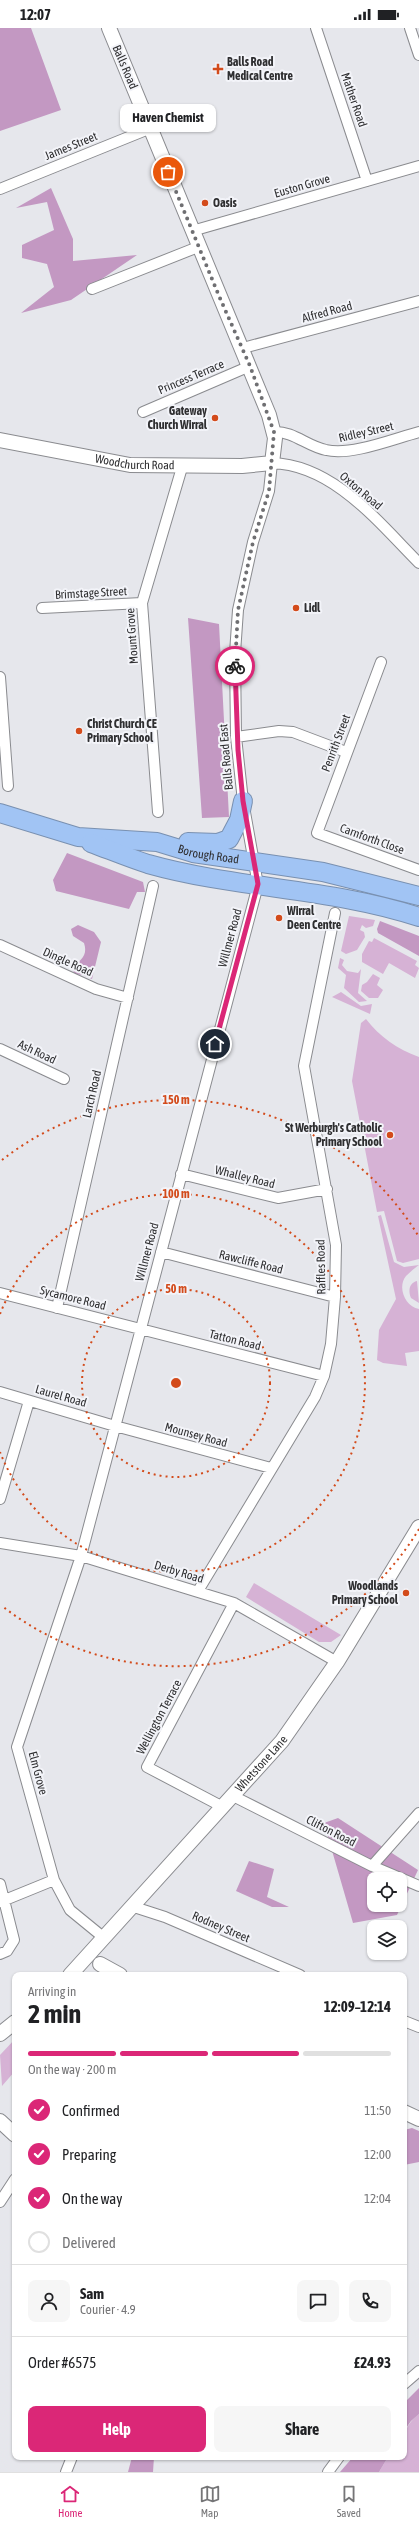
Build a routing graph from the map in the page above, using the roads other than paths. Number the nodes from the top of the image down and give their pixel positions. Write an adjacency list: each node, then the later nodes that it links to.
1 (109, 28): 5 (street, Balls Road)
2 (316, 28): 7 (street, Mather Road)
3 (410, 28): 4 (street)
4 (419, 55)
5 (151, 128): 8 (street, James Street); 9 (street, Balls Road)
6 (419, 166): 7 (street, Euston Grove)
7 (367, 181): 9 (street, Euston Grove)
8 (0, 189)
9 (192, 231): 10 (street, Balls Road)
10 (198, 247): 11 (street); 13 (street, Balls Road)
11 (92, 289)
12 (419, 301): 13 (street, Alfred Road)
13 (243, 348): 14 (street, Balls Road)
14 (250, 366): 15 (street, Princess Terrace); 16 (street, Balls Road)
15 (143, 412)
16 (274, 432): 17 (street, Ridley Street); 19 (street, Balls Road)
17 (419, 432)
18 (0, 440): 20 (street, Woodchurch Road)
19 (272, 463): 20 (street, Woodchurch Road); 21 (street, Oxton Road); 26 (street, Balls Road East)
20 (183, 464): 22 (street, Mount Grove)
21 (419, 563)
22 (142, 603): 23 (street, Brimstage Street); 31 (street, Mount Grove)
23 (42, 608)
24 (381, 662): 27 (street, Penrith Street)
25 (0, 677): 28 (street)
26 (236, 737): 27 (street); 30 (street, Balls Road East)
27 (346, 752): 33 (street, Penrith Street)
28 (4, 776): 29 (street)
29 (8, 786)
30 (243, 801): 35 (highway); 36 (street, Balls Road East)
31 (158, 812)
32 (0, 813): 34 (highway, Borough Road)
33 (317, 833): 37 (street, Carnforth Close)
34 (78, 837): 35 (highway, Borough Road); 38 (highway)
35 (157, 842): 36 (highway, Borough Road)
36 (255, 862): 38 (street, Balls Road East); 40 (highway, Borough Road)
37 (419, 870)
38 (258, 884): 42 (highway); 47 (street, Willmer Road)
39 (154, 886): 44 (street, Larch Road)
40 (419, 896)
41 (335, 914): 48 (street, Raffles Road)
42 (419, 916)
43 (0, 945): 44 (street, Dingle Road)
44 (128, 998): 52 (street, Larch Road)
45 (0, 1049): 46 (street, Ash Road)
46 (64, 1079)
47 (181, 1174): 48 (street, Whalley Road); 49 (street, Willmer Road)
48 (327, 1189): 51 (street, Raffles Road)
49 (161, 1252): 51 (street, Rawcliffe Road); 53 (street, Willmer Road)
50 (0, 1293): 52 (street, Sycamore Road)
51 (335, 1298): 54 (street, Raffles Road)
52 (57, 1308): 53 (street, Sycamore Road)
53 (140, 1329): 54 (street, Tatton Road); 57 (street, Willmer Road)
54 (324, 1376): 58 (street, Raffles Road)
55 (0, 1392): 56 (street, Laurel Road)
56 (29, 1401): 57 (street, Laurel Road); 59 (street)
57 (115, 1426): 58 (street, Mounsey Road); 62 (street, Willmer Road)
58 (271, 1468): 63 (street, Raffles Road)
59 (0, 1499)
60 (419, 1527): 65 (street, Whetstone Lane)
61 (0, 1543): 62 (street, Derby Road)
62 (81, 1556): 63 (street, Derby Road); 70 (street, Elm Grove)
63 (198, 1591): 64 (street, Derby Road)
64 (234, 1603): 65 (street, Derby Road); 67 (street, Wellington Terrace)
65 (337, 1662): 66 (street, Whetstone Lane)
66 (233, 1796): 67 (street, Whetstone Lane); 69 (street, Clifton Road)
67 (223, 1807): 74 (street, Whetstone Lane)
68 (419, 1813): 69 (street)
69 (372, 1866): 72 (street, Clifton Road)
70 (54, 1880): 73 (street); 75 (street, Elm Grove)
71 (0, 1884): 73 (street)
72 (419, 1886)
73 (2, 1902): 76 (street)
74 (131, 1906): 75 (street, Whetstone Lane); 80 (street, Rodney Street)
75 (103, 1937): 78 (street, Whetstone Lane)
76 (0, 1954)
77 (100, 1964): 79 (street)
78 (73, 1972)
79 (115, 1972)
80 (293, 1972)
81 (407, 2021): 83 (street)
82 (12, 2024): 84 (street)
83 (419, 2027)
84 (0, 2034)
85 (407, 2113): 86 (street)
86 (419, 2119)
87 (0, 2121): 88 (street)
88 (12, 2132)
89 (12, 2184): 90 (street)
90 (0, 2202)
91 (419, 2371): 92 (street)
92 (407, 2381)
93 (71, 2460): 95 (street)
94 (337, 2460): 96 (street)
95 (66, 2472)
96 (328, 2472)

